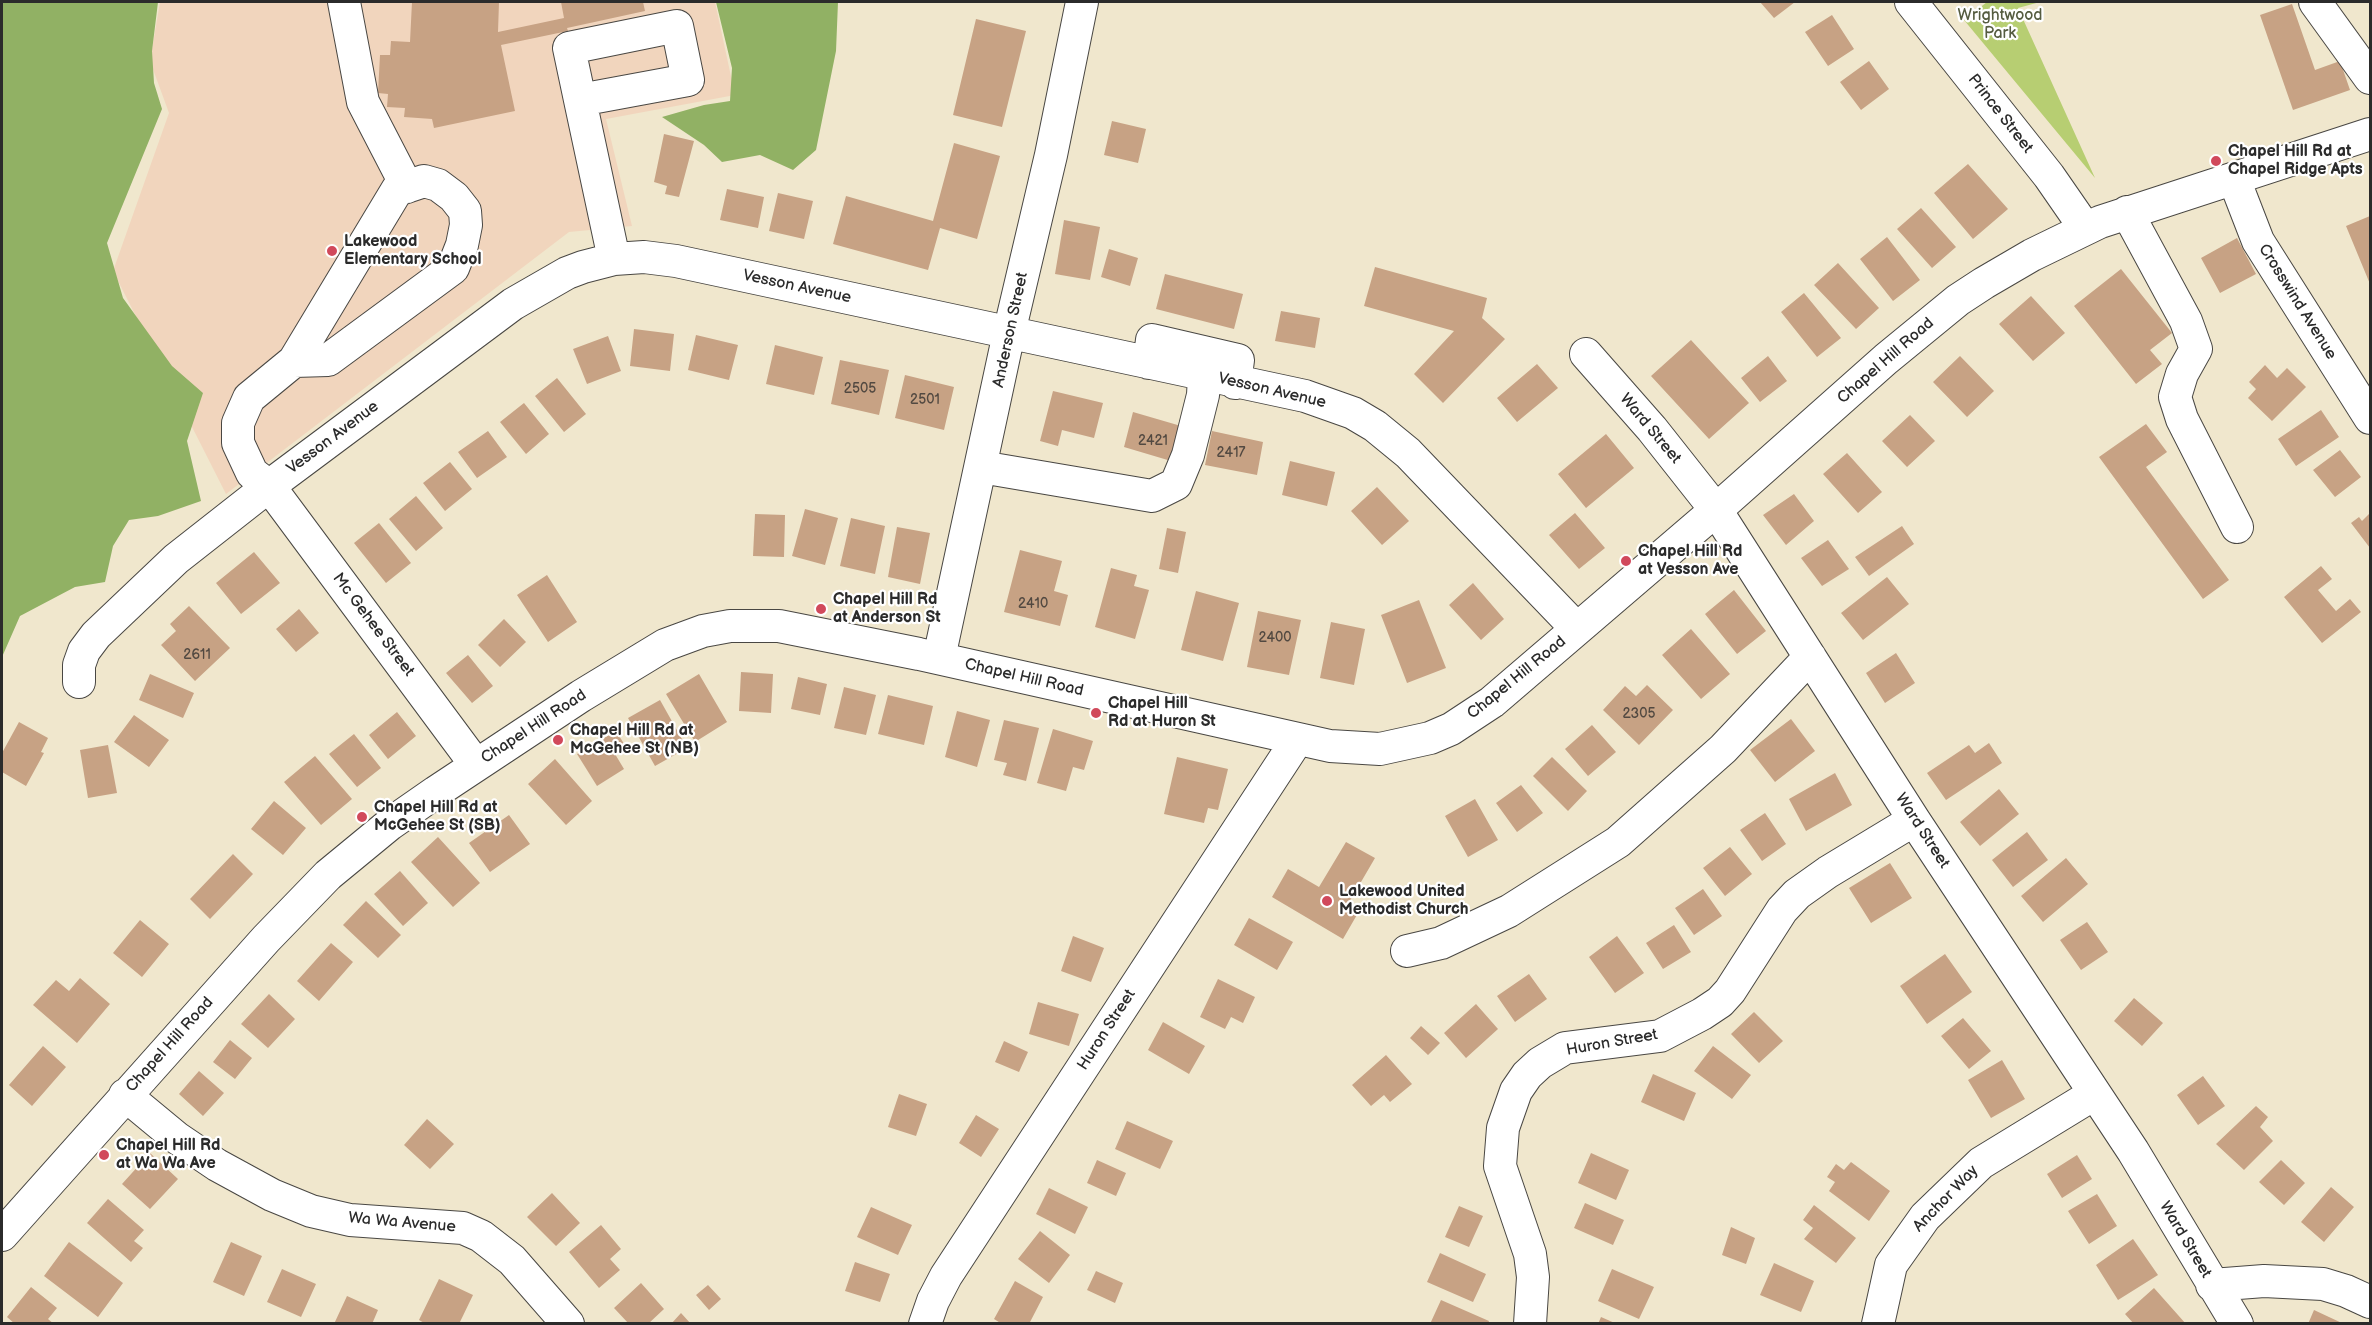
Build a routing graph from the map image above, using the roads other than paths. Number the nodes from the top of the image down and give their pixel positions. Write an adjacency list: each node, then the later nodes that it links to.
1 (344, 2): 10 (street)
2 (1082, 2): 14 (street, Anderson Street)
3 (1911, 2): 12 (street, Prince Street)
4 (2315, 2): 6 (street)
5 (674, 14): 7 (street); 7 (street)
6 (2370, 78)
7 (580, 100): 13 (street)
8 (2370, 134): 9 (street, Chapel Hill Road)
9 (2234, 179): 11 (street, Chapel Hill Road); 20 (street, Crosswind Avenue)
10 (408, 187): 16 (street, Mc Gehee Street); 16 (street)
11 (2127, 213): 12 (street, Chapel Hill Road); 24 (street)
12 (2085, 228): 23 (street, Chapel Hill Road)
13 (614, 259): 14 (street, Vesson Avenue); 22 (street, Vesson Avenue)
14 (1009, 333): 17 (street, Vesson Avenue); 21 (street, Anderson Street)
15 (1586, 354): 23 (street, Ward Street)
16 (294, 361): 22 (street, Mc Gehee Street)
17 (1149, 363): 18 (street, Vesson Avenue); 19 (street)
18 (1204, 376): 19 (street, Vesson Avenue); 21 (street)
19 (1235, 382): 25 (street, Vesson Avenue)
20 (2370, 418)
21 (981, 467): 27 (street, Anderson Street)
22 (269, 486): 28 (street, Vesson Avenue); 30 (street, Mc Gehee Street)
23 (1716, 510): 25 (street, Chapel Hill Road); 26 (street, Ward Street)
24 (2237, 526)
25 (1577, 628): 29 (street, Chapel Hill Road)
26 (1810, 657): 31 (street, Ward Street); 32 (street)
27 (939, 658): 29 (street, Chapel Hill Road); 30 (street, Chapel Hill Road)
28 (79, 682)
29 (1297, 740): 39 (street, Huron Street)
30 (476, 765): 34 (street, Chapel Hill Road)
31 (1914, 820): 33 (street, Ward Street); 40 (street, Huron Street)
32 (1407, 951)
33 (2094, 1094): 36 (street, Ward Street); 41 (street, Anchor Way)
34 (125, 1095): 35 (street, Chapel Hill Road); 38 (street, Wa Wa Avenue)
35 (2, 1235)
36 (2212, 1285): 37 (street); 42 (street, Ward Street)
37 (2370, 1302)
38 (568, 1323)
39 (925, 1323)
40 (1530, 1323)
41 (1878, 1323)
42 (2237, 1323)

